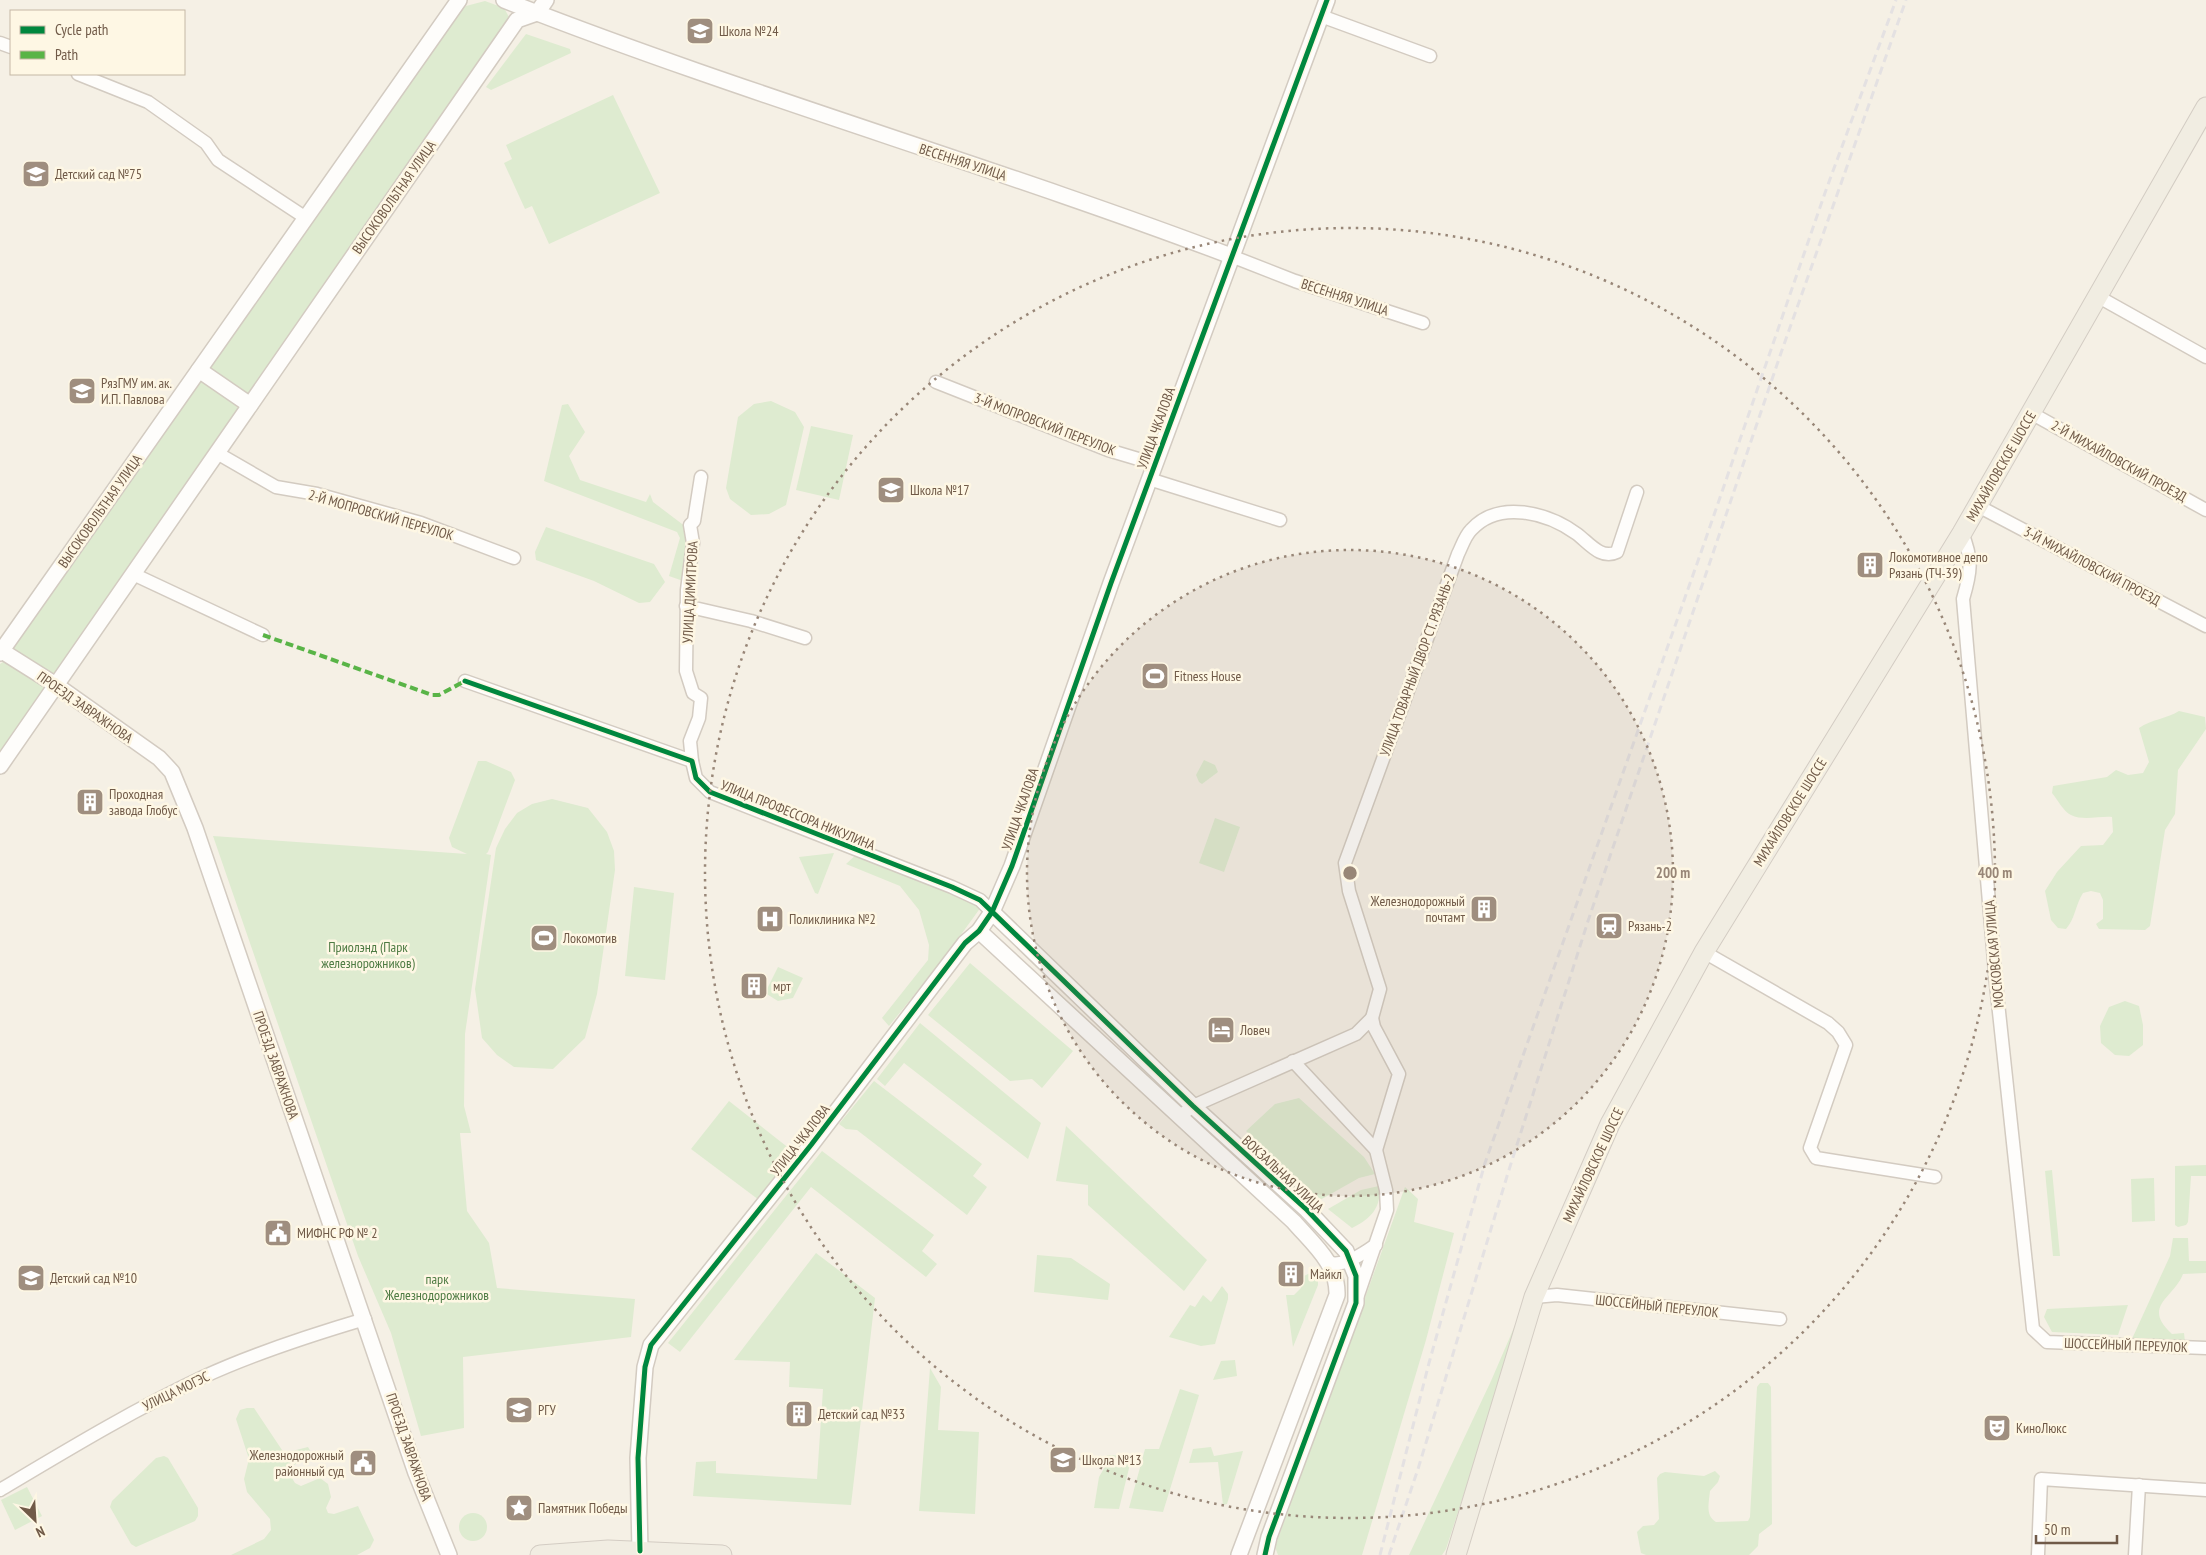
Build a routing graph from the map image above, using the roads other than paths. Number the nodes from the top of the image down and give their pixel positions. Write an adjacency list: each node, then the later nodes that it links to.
1 (448, 0): 9 (street)
2 (459, 0): 9 (street, ВЫСОКОВОЛЬТНАЯ УЛИЦА)
3 (504, 0): 6 (street, ВЕСЕННЯЯ УЛИЦА)
4 (546, 0): 7 (street)
5 (1327, 0): 8 (street, УЛИЦА ЧКАЛОВА)
6 (523, 3): 7 (street, ВЕСЕННЯЯ УЛИЦА)
7 (537, 13): 14 (street, ВЕСЕННЯЯ УЛИЦА); 20 (street, ВЫСОКОВОЛЬТНАЯ УЛИЦА)
8 (1321, 16): 10 (street); 14 (street, УЛИЦА ЧКАЛОВА)
9 (447, 18): 13 (street, ВЫСОКОВОЛЬТНАЯ УЛИЦА)
10 (1430, 56)
11 (80, 75): 13 (street)
12 (2206, 107): 15 (main road, МИХАЙЛОВСКОЕ ШОССЕ)
13 (306, 218): 18 (street, ВЫСОКОВОЛЬТНАЯ УЛИЦА)
14 (1231, 256): 16 (street, ВЕСЕННЯЯ УЛИЦА); 23 (street, УЛИЦА ЧКАЛОВА)
15 (2097, 296): 17 (street); 21 (main road, МИХАЙЛОВСКОЕ ШОССЕ)
16 (1423, 323)
17 (2206, 357)
18 (199, 370): 20 (street); 37 (street, ВЫСОКОВОЛЬТНАЯ УЛИЦА)
19 (936, 382): 23 (street, 3-Й МОПРОВСКИЙ ПЕРЕУЛОК)
20 (250, 405): 22 (street, ВЫСОКОВОЛЬТНАЯ УЛИЦА)
21 (2031, 413): 27 (main road, МИХАЙЛОВСКОЕ ШОССЕ); 28 (street, 2-Й МИХАЙЛОВСКИЙ ПРОЕЗД)
22 (217, 452): 31 (street, 2-Й МОПРОВСКИЙ ПЕРЕУЛОК); 32 (street, ВЫСОКОВОЛЬТНАЯ УЛИЦА)
23 (1155, 464): 25 (street, УЛИЦА ЧКАЛОВА)
24 (701, 477): 33 (street, УЛИЦА ДИМИТРОВА)
25 (1149, 479): 29 (street); 42 (street, УЛИЦА ЧКАЛОВА)
26 (1637, 492): 45 (street, УЛИЦА ТОВАРНЫЙ ДВОР СТ. РЯЗАНЬ-2)
27 (1978, 506): 30 (main road, МИХАЙЛОВСКОЕ ШОССЕ); 34 (street, 3-Й МИХАЙЛОВСКИЙ ПРОЕЗД)
28 (2206, 510)
29 (1280, 520)
30 (1962, 533): 44 (main road, МИХАЙЛОВСКОЕ ШОССЕ); 58 (street, МОСКОВСКАЯ УЛИЦА)
31 (514, 558)
32 (133, 574): 35 (street); 39 (street, ВЫСОКОВОЛЬТНАЯ УЛИЦА)
33 (686, 606): 36 (street); 40 (street, УЛИЦА ДИМИТРОВА)
34 (2206, 626)
35 (263, 635)
36 (805, 638)
37 (1, 652): 39 (street, ПРОЕЗД ЗАВРАЖНОВА)
38 (465, 681): 40 (street)
39 (56, 685): 41 (street, ВЫСОКОВОЛЬТНАЯ УЛИЦА); 57 (street, ПРОЕЗД ЗАВРАЖНОВА)
40 (692, 762): 42 (street, УЛИЦА ПРОФЕССОРА НИКУЛИНА)
41 (0, 766)
42 (992, 912): 43 (street, УЛИЦА ЧКАЛОВА); 47 (street, ВОКЗАЛЬНАЯ УЛИЦА)
43 (979, 931): 48 (street, ВОКЗАЛЬНАЯ УЛИЦА); 63 (street, УЛИЦА ЧКАЛОВА)
44 (1704, 952): 50 (street); 54 (main road, МИХАЙЛОВСКОЕ ШОССЕ)
45 (1372, 1018): 46 (street); 49 (street)
46 (1293, 1062): 47 (street); 49 (street)
47 (1193, 1106): 48 (street); 52 (street, ВОКЗАЛЬНАЯ УЛИЦА)
48 (1179, 1117): 53 (street, ВОКЗАЛЬНАЯ УЛИЦА)
49 (1376, 1150): 51 (street)
50 (1935, 1177)
51 (1376, 1245): 52 (street); 55 (street)
52 (1351, 1260): 53 (street); 55 (street, ВОКЗАЛЬНАЯ УЛИЦА)
53 (1330, 1263): 67 (street, ВОКЗАЛЬНАЯ УЛИЦА)
54 (1534, 1297): 56 (street, ШОССЕЙНЫЙ ПЕРЕУЛОК); 69 (main road, МИХАЙЛОВСКОЕ ШОССЕ)
55 (1356, 1303): 68 (street, ВОКЗАЛЬНАЯ УЛИЦА)
56 (1780, 1318)
57 (365, 1319): 61 (street, УЛИЦА МОГЭС); 64 (street, ПРОЕЗД ЗАВРАЖНОВА)
58 (2047, 1342): 59 (street, ШОССЕЙНЫЙ ПЕРЕУЛОК)
59 (2206, 1348)
60 (2139, 1485): 62 (street); 70 (street); 71 (street)
61 (0, 1490)
62 (2206, 1490)
63 (640, 1551): 65 (main road); 66 (main road)
64 (449, 1555)
65 (540, 1555)
66 (722, 1555)
67 (1239, 1555)
68 (1265, 1555)
69 (1456, 1555)
70 (2038, 1555)
71 (2135, 1555)

